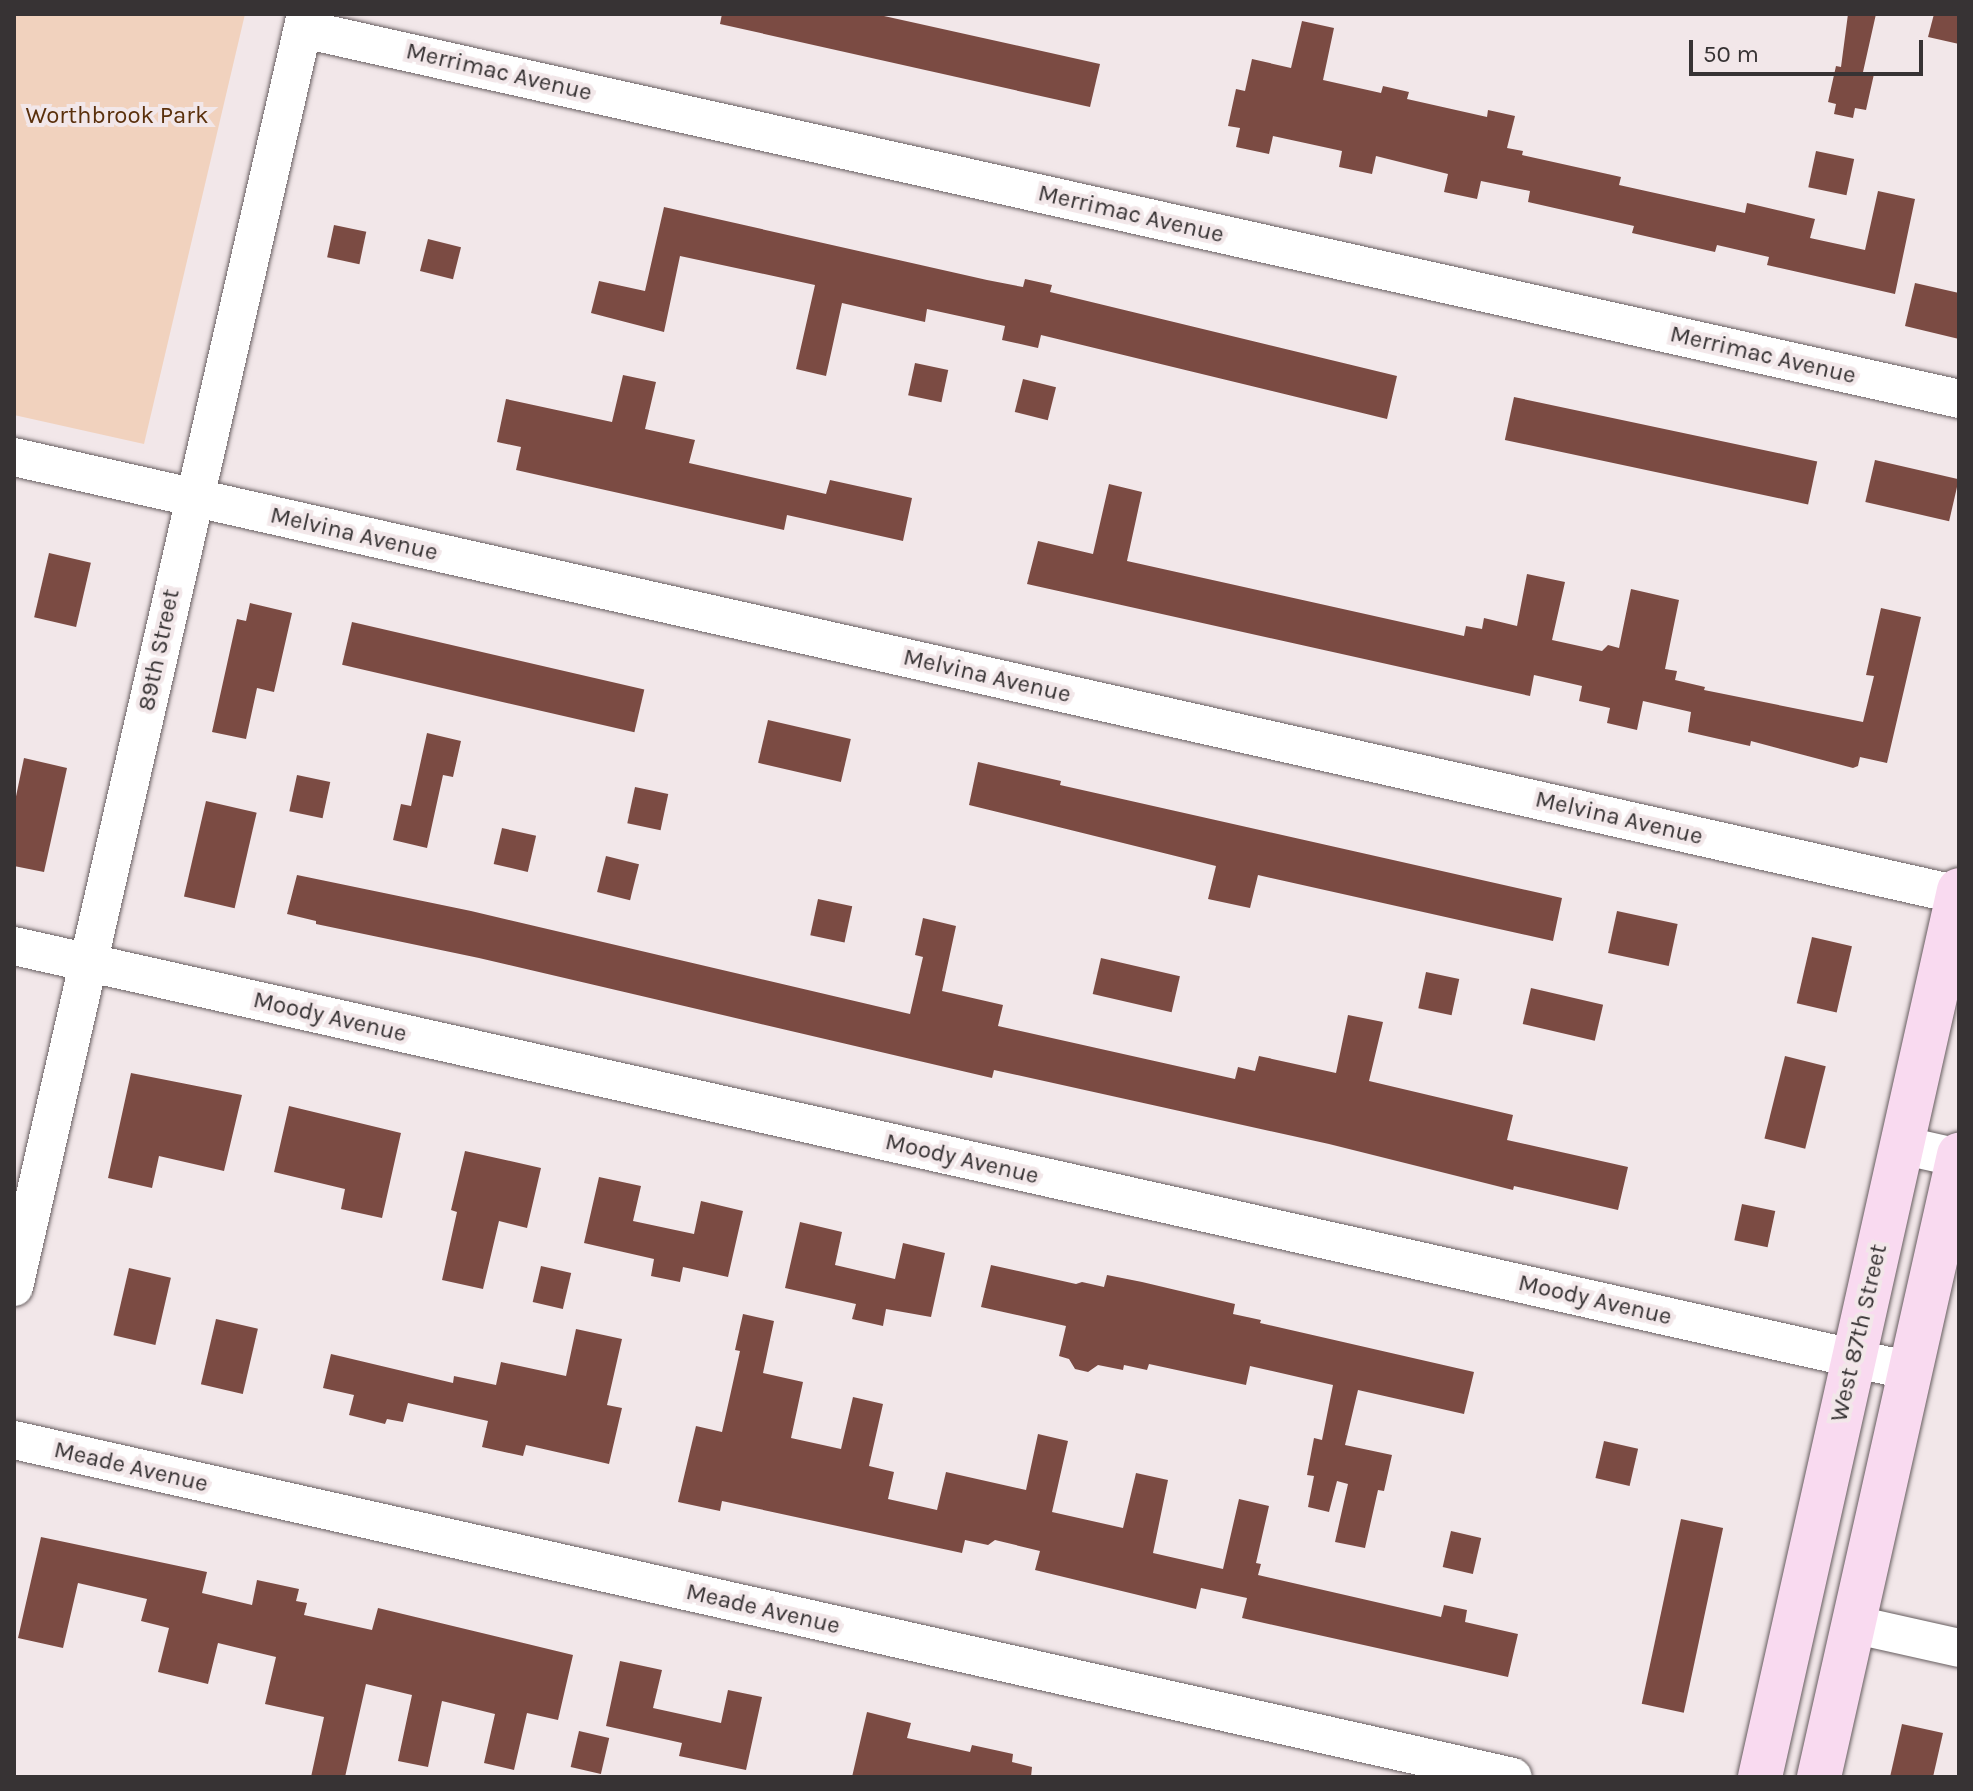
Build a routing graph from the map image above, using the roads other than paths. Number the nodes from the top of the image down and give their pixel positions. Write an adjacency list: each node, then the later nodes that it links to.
1 (305, 21): 2 (street, Merrimac Avenue); 4 (street, 89th Street)
2 (1959, 399)
3 (14, 457): 4 (street, Melvina Avenue)
4 (193, 498): 5 (street, Melvina Avenue); 7 (street, 89th Street)
5 (1959, 893): 8 (main road, West 87th Street)
6 (14, 946): 7 (street, Moody Avenue)
7 (90, 963): 10 (street, 89th Street); 11 (street, Moody Avenue)
8 (1901, 1145): 9 (street); 11 (main road, West 87th Street)
9 (1959, 1157): 12 (main road)
10 (14, 1287)
11 (1854, 1358): 12 (street, Moody Avenue); 17 (main road, West 87th Street)
12 (1911, 1371): 14 (main road)
13 (14, 1440): 16 (street, Meade Avenue)
14 (1852, 1624): 15 (street); 18 (main road)
15 (1959, 1648)
16 (1513, 1777)
17 (1760, 1777)
18 (1819, 1777)

